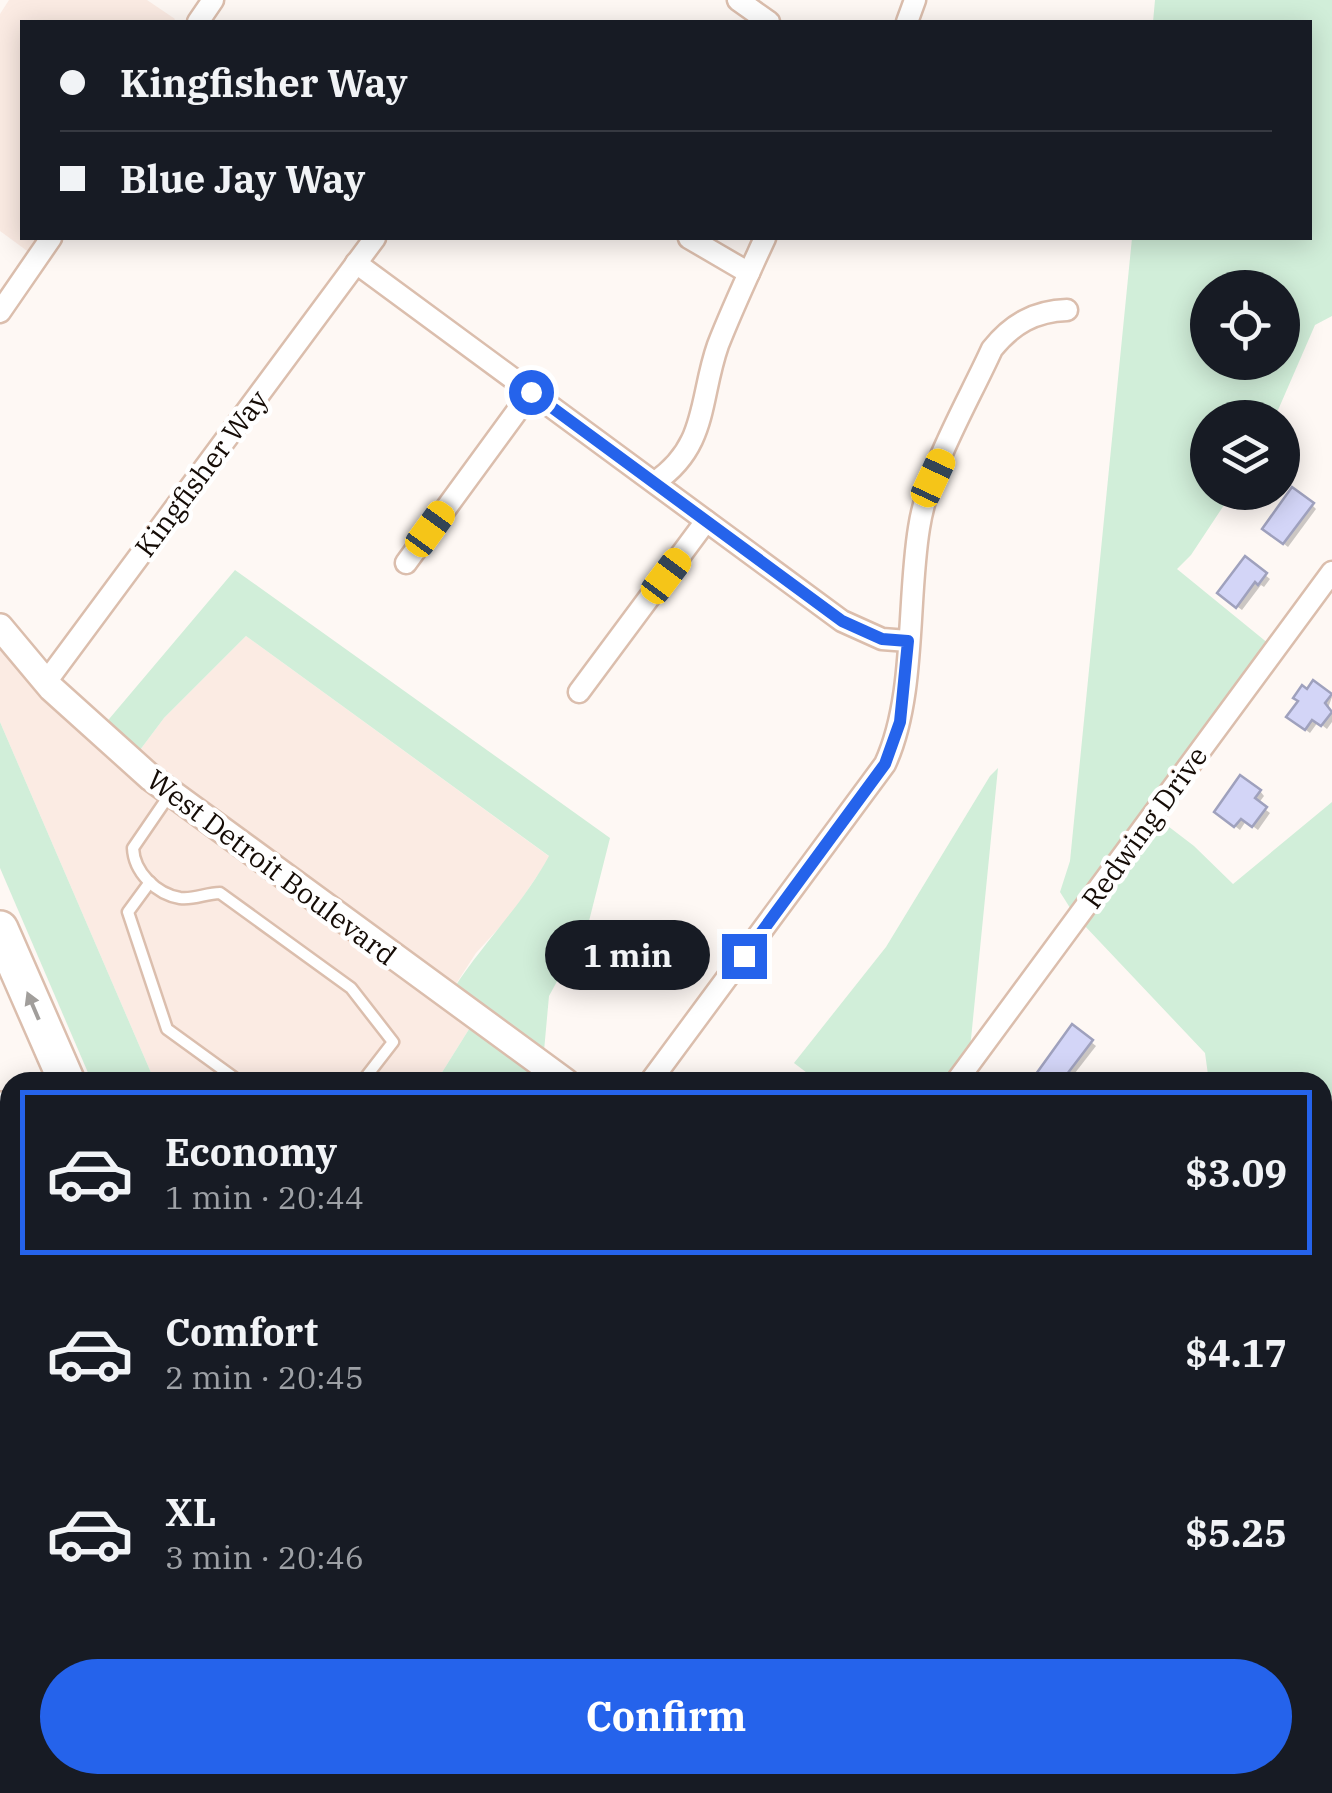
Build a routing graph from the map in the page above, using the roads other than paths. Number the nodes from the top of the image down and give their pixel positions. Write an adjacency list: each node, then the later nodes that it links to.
1 (738, 0): 2 (street)
2 (766, 20)
3 (50, 240): 10 (street)
4 (373, 240): 7 (street, Kingfisher Way)
5 (693, 240): 8 (street)
6 (764, 240): 8 (street)
7 (356, 263): 11 (street); 18 (street, Kingfisher Way)
8 (749, 272): 12 (street)
9 (1067, 310): 17 (street)
10 (0, 312)
11 (531, 392): 12 (street); 14 (street)
12 (654, 482): 13 (street)
13 (706, 520): 17 (street); 19 (street)
14 (406, 563)
15 (1332, 572): 28 (street, Redwing Drive)
16 (0, 626): 18 (street, West Detroit Boulevard)
17 (908, 641): 27 (street)
18 (46, 682): 20 (street, West Detroit Boulevard)
19 (579, 692)
20 (171, 793): 21 (lane); 26 (street, West Detroit Boulevard)
21 (150, 882): 24 (lane); 25 (lane)
22 (0, 929): 23 (highway, one-way to 22)
23 (62, 1072)
24 (226, 1072)
25 (370, 1072)
26 (552, 1072)
27 (657, 1072)
28 (963, 1072)

